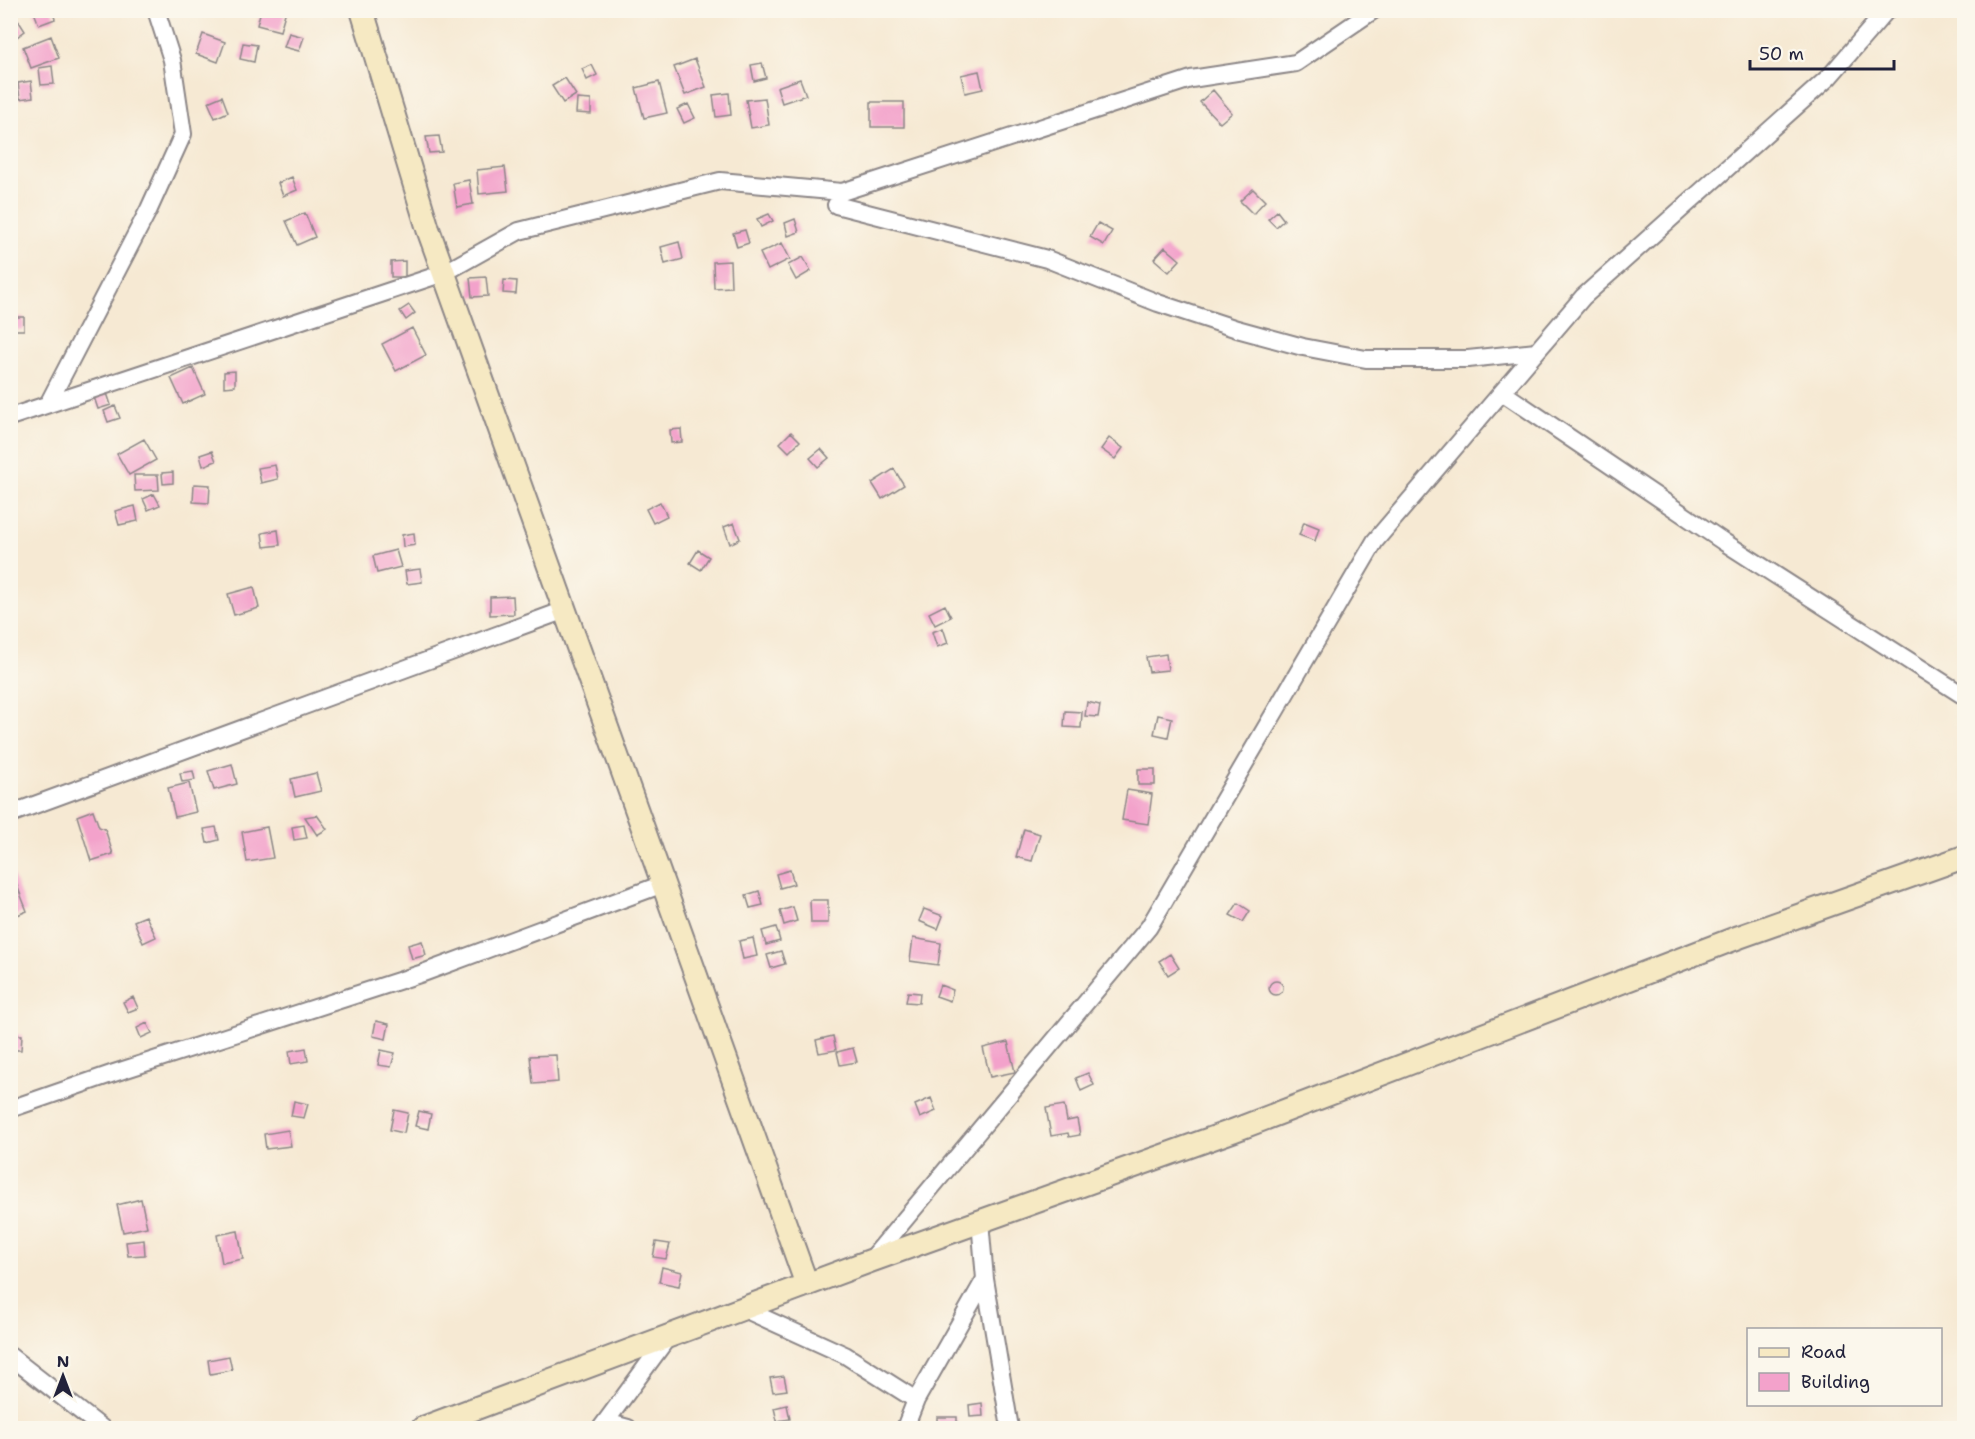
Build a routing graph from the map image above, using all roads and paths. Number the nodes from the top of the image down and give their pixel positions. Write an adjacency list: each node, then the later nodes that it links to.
1 (156, 10): 9 (street)
2 (362, 10): 6 (street)
3 (1374, 10): 6 (street)
4 (1887, 10): 7 (street)
5 (836, 205): 7 (street)
6 (444, 273): 9 (street); 11 (street)
7 (1536, 352): 8 (street)
8 (1502, 392): 12 (street); 18 (street)
9 (48, 404): 10 (street)
10 (10, 417)
11 (565, 610): 13 (street); 15 (street)
12 (1965, 696)
13 (10, 814)
14 (1965, 857): 17 (street)
15 (663, 884): 16 (street); 20 (street)
16 (10, 1109)
17 (980, 1221): 18 (street); 19 (street)
18 (870, 1261): 20 (street)
19 (985, 1279): 24 (street); 30 (street)
20 (807, 1285): 21 (street)
21 (744, 1309): 22 (street); 24 (street)
22 (668, 1337): 25 (street); 27 (street)
23 (10, 1356): 26 (street)
24 (916, 1400): 29 (street)
25 (603, 1425): 28 (street)
26 (102, 1428)
27 (423, 1428)
28 (628, 1428)
29 (905, 1428)
30 (1011, 1428)

